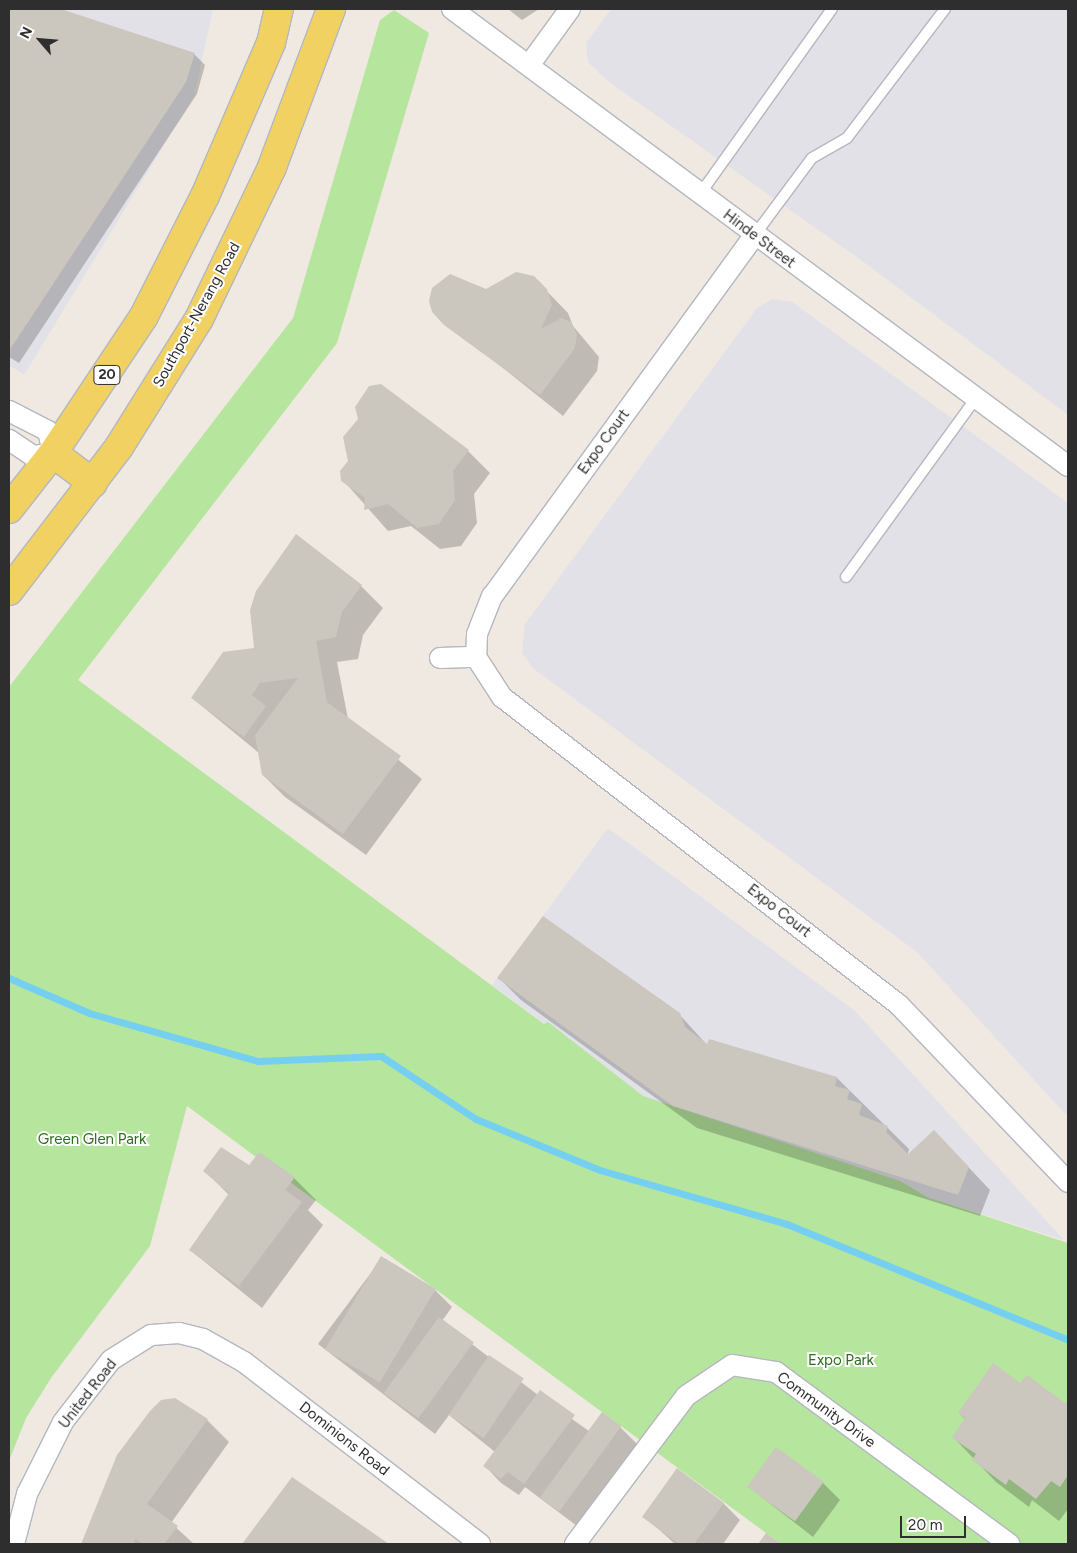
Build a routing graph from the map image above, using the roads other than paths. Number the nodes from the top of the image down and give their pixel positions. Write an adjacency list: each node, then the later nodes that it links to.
1 (279, 9): 13 (main road, 20)
2 (331, 9): 15 (main road, Southport-Nerang Road)
3 (452, 9): 7 (street, Hinde Street)
4 (570, 9): 7 (street)
5 (832, 9): 8 (lane)
6 (945, 9): 9 (lane)
7 (530, 64): 8 (street, Hinde Street)
8 (700, 194): 9 (street, Hinde Street)
9 (754, 236): 10 (street, Hinde Street); 19 (street, Expo Court)
10 (976, 398): 14 (street, Hinde Street); 17 (lane)
11 (9, 411): 13 (street)
12 (9, 440): 13 (street)
13 (53, 453): 15 (main road); 16 (main road, 20)
14 (1068, 466)
15 (93, 483): 18 (main road, Southport-Nerang Road)
16 (9, 509)
17 (846, 577)
18 (9, 591)
19 (476, 657): 20 (street); 21 (street, Expo Court)
20 (440, 658)
21 (1068, 1182)
22 (203, 1339): 23 (street, United Road); 24 (street, Dominions Road)
23 (14, 1544)
24 (480, 1544)
25 (575, 1544): 26 (street, Community Drive)
26 (1009, 1544)

